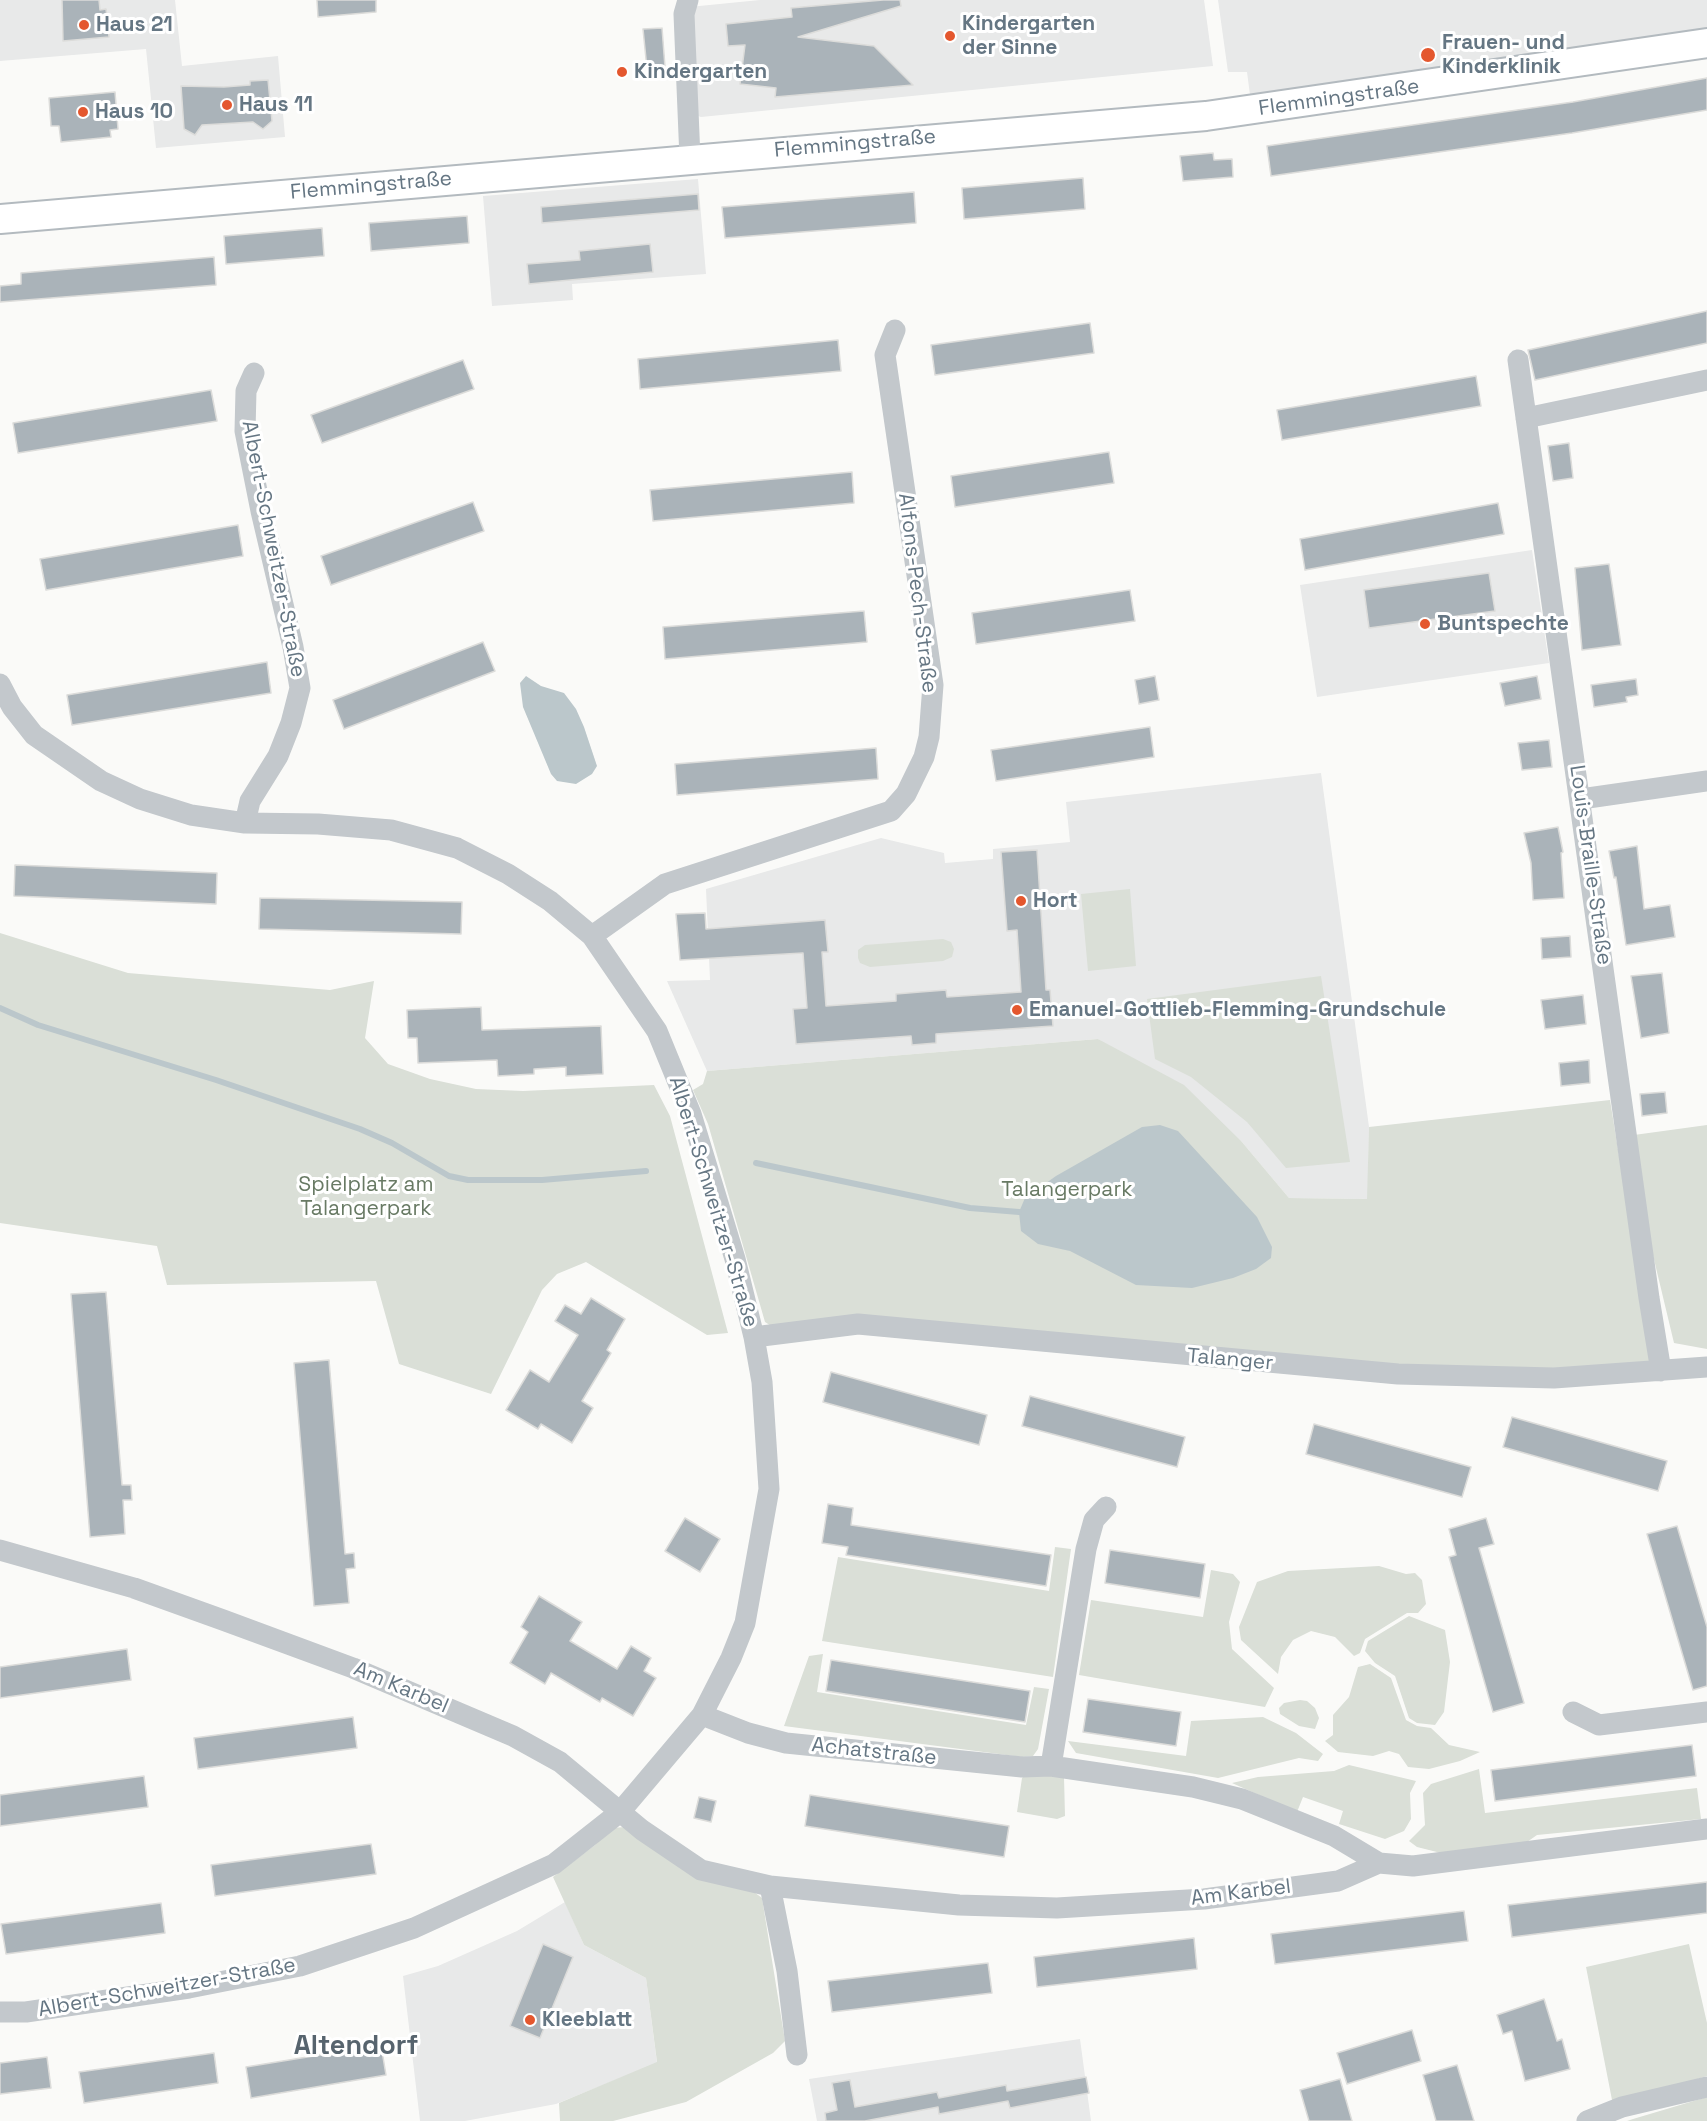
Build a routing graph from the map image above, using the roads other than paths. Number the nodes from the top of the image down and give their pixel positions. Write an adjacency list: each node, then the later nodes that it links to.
1 (688, 0): 3 (street)
2 (1707, 43): 3 (street, Flemmingstraße)
3 (690, 159): 4 (street, Flemmingstraße)
4 (0, 219)
5 (895, 330): 14 (street, Alfons-Pech-Straße)
6 (1518, 360): 9 (street, Louis-Braille-Straße)
7 (254, 373): 13 (street, Albert-Schweitzer-Straße)
8 (1707, 380): 9 (street)
9 (1526, 418): 12 (street, Louis-Braille-Straße)
10 (0, 684): 13 (street, Albert-Schweitzer-Straße)
11 (1707, 781): 12 (street)
12 (1581, 799): 17 (street, Louis-Braille-Straße)
13 (244, 823): 14 (street, Albert-Schweitzer-Straße)
14 (592, 936): 15 (street, Albert-Schweitzer-Straße)
15 (754, 1336): 17 (street, Talanger); 22 (street, Albert-Schweitzer-Straße)
16 (1707, 1367): 17 (street, Talanger)
17 (1661, 1371)
18 (1106, 1507): 23 (street)
19 (0, 1550): 24 (street, Am Karbel)
20 (1573, 1712): 21 (street)
21 (1707, 1712)
22 (702, 1715): 23 (street, Achatstraße); 24 (street, Albert-Schweitzer-Straße)
23 (1051, 1766): 26 (street, Achatstraße)
24 (620, 1812): 27 (street, Am Karbel); 28 (street, Albert-Schweitzer-Straße)
25 (1707, 1829): 26 (street, Am Karbel)
26 (1379, 1863): 27 (street, Am Karbel)
27 (770, 1886): 29 (street)
28 (0, 2012)
29 (797, 2055)
30 (1707, 2086): 31 (street)
31 (1587, 2121)

